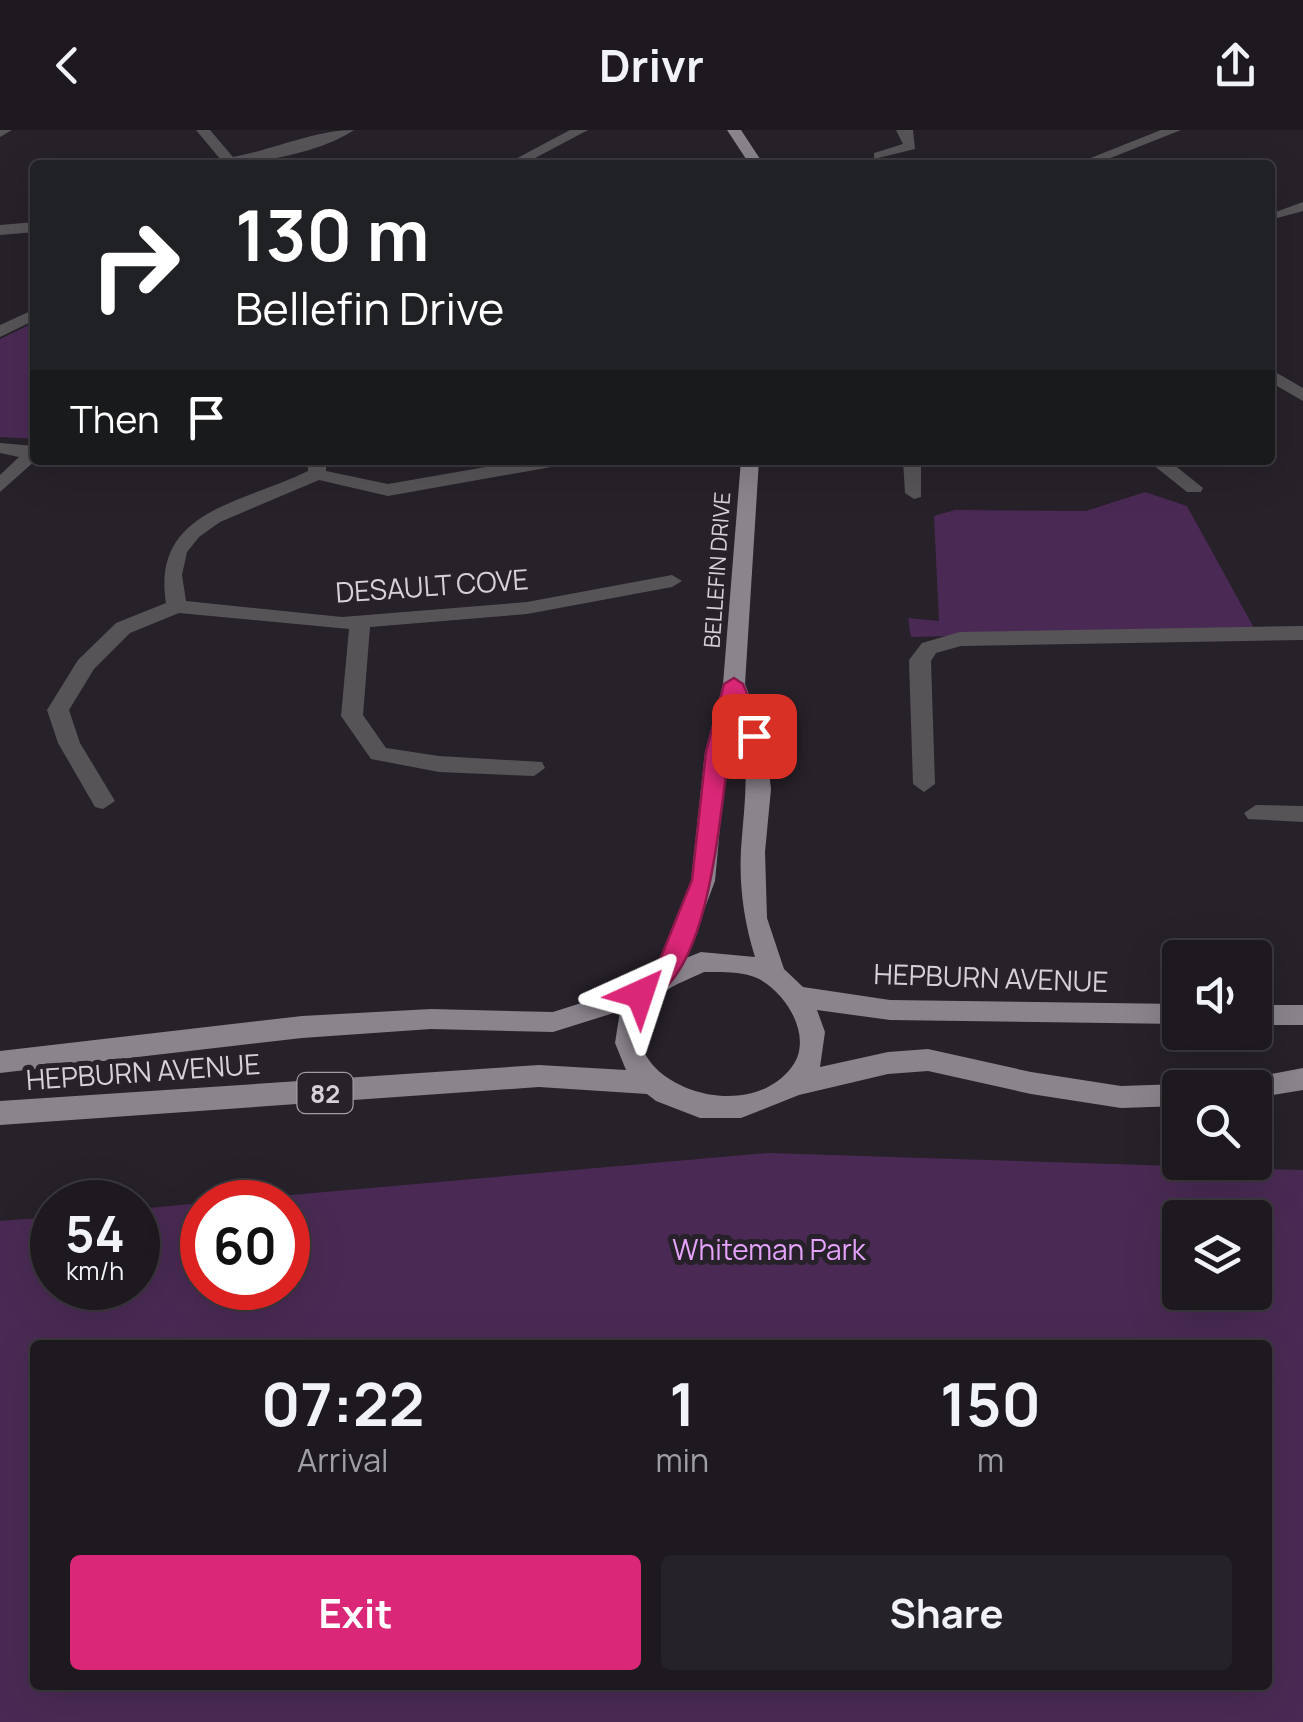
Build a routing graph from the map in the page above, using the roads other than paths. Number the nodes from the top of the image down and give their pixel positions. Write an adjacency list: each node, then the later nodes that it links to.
1 (203, 130): 10 (street)
2 (348, 130): 11 (street)
3 (581, 130): 12 (street)
4 (734, 130): 13 (main road)
5 (903, 130): 9 (street)
6 (1138, 130): 8 (street)
7 (1174, 130): 8 (street)
8 (1157, 138): 14 (street)
9 (879, 156)
10 (220, 160)
11 (242, 160)
12 (521, 160)
13 (754, 160)
14 (1094, 160)
15 (1303, 206): 16 (street)
16 (1276, 217)
17 (30, 229): 18 (street)
18 (0, 230)
19 (30, 317): 20 (street)
20 (0, 332)
21 (1275, 365): 23 (street)
22 (1275, 377): 24 (street)
23 (1303, 383)
24 (1303, 396)
25 (0, 448): 26 (street)
26 (30, 452)
27 (30, 455): 33 (street)
28 (529, 465): 32 (street)
29 (750, 465): 40 (main road, BELLEFIN DRIVE)
30 (912, 465): 35 (street)
31 (1163, 465): 34 (street)
32 (317, 467): 37 (street)
33 (0, 486)
34 (1194, 488)
35 (914, 492)
36 (672, 581): 38 (street, DESAULT COVE)
37 (177, 606): 38 (street, DESAULT COVE); 43 (street)
38 (360, 622): 41 (street)
39 (1303, 632): 42 (street)
40 (734, 684): 46 (main road, BELLEFIN DRIVE); 47 (main road, BELLEFIN DRIVE)
41 (534, 768)
42 (924, 784)
43 (102, 802)
44 (1256, 813): 45 (street)
45 (1303, 814)
46 (667, 973): 47 (main road); 48 (main road)
47 (774, 975): 49 (main road)
48 (640, 994): 53 (main road, HEPBURN AVENUE); 55 (main road)
49 (800, 997): 50 (main road, HEPBURN AVENUE); 57 (main road)
50 (1162, 1014)
51 (1272, 1015): 52 (main road)
52 (1303, 1015)
53 (0, 1062)
54 (1303, 1079): 56 (main road)
55 (649, 1083): 57 (main road, 82); 59 (main road, HEPBURN AVENUE / 82)
56 (1272, 1084)
57 (792, 1086): 58 (main road, 82)
58 (1162, 1096)
59 (0, 1113)

